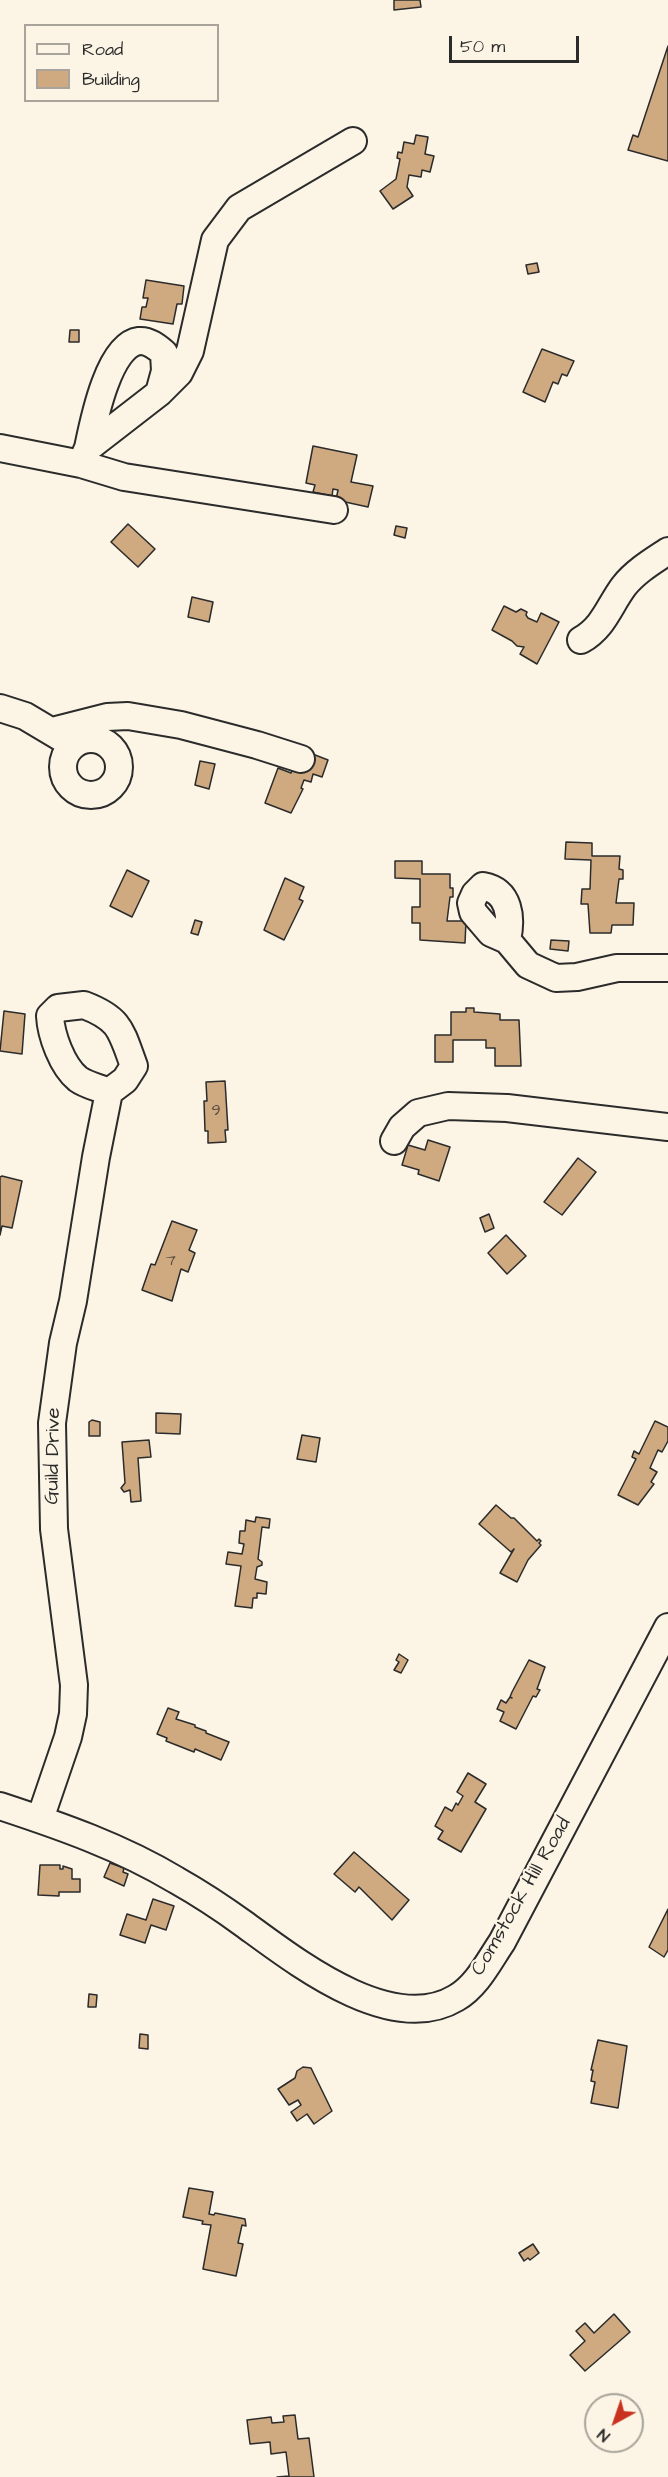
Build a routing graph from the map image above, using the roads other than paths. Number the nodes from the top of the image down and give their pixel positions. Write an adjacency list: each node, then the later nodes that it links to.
1 (353, 141): 2 (street)
2 (159, 393): 4 (street); 4 (street)
3 (0, 448): 4 (street)
4 (85, 456): 5 (street)
5 (334, 510)
6 (668, 551): 7 (street)
7 (581, 640)
8 (0, 708): 9 (street)
9 (52, 731): 10 (street); 11 (street)
10 (74, 745)
11 (301, 759)
12 (507, 940): 13 (street)
13 (668, 968)
14 (109, 1092): 19 (street, Guild Drive)
15 (668, 1127): 16 (street)
16 (394, 1141)
17 (668, 1627): 19 (street, Comstock Hill Road)
18 (0, 1806): 19 (street, Comstock Hill Road)
19 (40, 1819)

